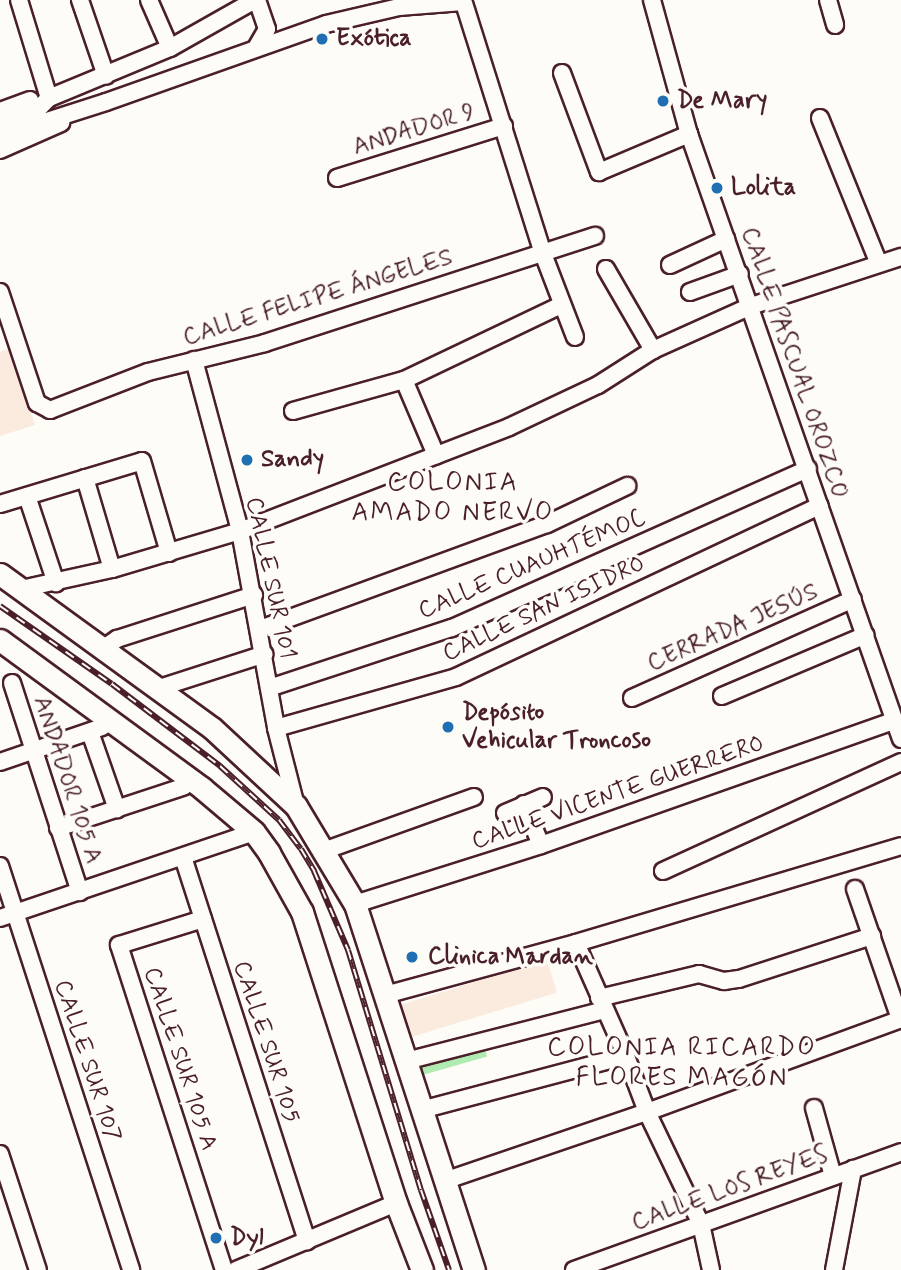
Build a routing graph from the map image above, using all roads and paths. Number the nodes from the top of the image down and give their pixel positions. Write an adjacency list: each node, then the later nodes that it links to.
1 (19, 0): 13 (street)
2 (79, 0): 12 (street)
3 (149, 0): 9 (street)
4 (256, 0): 9 (street); 10 (street)
5 (652, 0): 19 (street, CALLE PASCUAL OROZCO)
6 (828, 0): 8 (street)
7 (463, 1): 10 (street); 18 (street)
8 (835, 25)
9 (170, 48): 12 (street)
10 (256, 48): 14 (street)
11 (562, 73): 19 (street)
12 (106, 76): 13 (street)
13 (49, 98): 15 (street); 17 (street)
14 (88, 109): 20 (street); 21 (street)
15 (0, 111)
16 (820, 118): 27 (street)
17 (0, 123)
18 (504, 126): 22 (street, ANDADOR 9); 25 (street)
19 (689, 134): 24 (street, CALLE PASCUAL OROZCO)
20 (0, 136)
21 (0, 150)
22 (337, 178)
23 (595, 236): 25 (street, CALLE FELIPE ÁNGELES)
24 (726, 239): 28 (street); 30 (street, CALLE PASCUAL OROZCO)
25 (542, 251): 33 (street); 37 (street, CALLE FELIPE ÁNGELES)
26 (901, 257): 27 (street)
27 (879, 264): 34 (street)
28 (670, 265)
29 (606, 269): 36 (street)
30 (740, 274): 32 (street); 34 (street, CALLE PASCUAL OROZCO)
31 (0, 292): 37 (street, CALLE FELIPE ÁNGELES)
32 (690, 292)
33 (561, 305): 35 (street); 38 (street)
34 (751, 306): 36 (street); 41 (street, CALLE PASCUAL OROZCO)
35 (575, 337)
36 (653, 350): 40 (street)
37 (194, 360): 47 (street, CALLE SUR 101)
38 (404, 380): 39 (street); 40 (street)
39 (293, 411)
40 (436, 455): 47 (street)
41 (808, 469): 46 (street, CALLE PASCUAL OROZCO); 62 (street, CALLE CUAUHTÉMOC)
42 (85, 478): 44 (street); 48 (street); 49 (street)
43 (626, 486): 55 (street)
44 (27, 496): 45 (street); 51 (street)
45 (0, 504)
46 (820, 506): 54 (street, CALLE PASCUAL OROZCO); 67 (street, CALLE SAN ISIDRO)
47 (240, 531): 48 (street); 53 (street, CALLE SUR 101)
48 (169, 553): 49 (street)
49 (113, 569): 51 (street)
50 (0, 574): 52 (main road)
51 (56, 583): 52 (street)
52 (21, 589): 58 (main road)
53 (254, 595): 55 (street, CALLE SUR 101); 58 (street)
54 (853, 599): 56 (street, CALLE PASCUAL OROZCO); 65 (street, CERRADA JESÚS)
55 (260, 629): 59 (street, CALLE SUR 101)
56 (866, 635): 64 (street); 66 (street, CALLE PASCUAL OROZCO)
57 (0, 640): 60 (main road)
58 (104, 648): 63 (main road)
59 (265, 654): 62 (street, CALLE SUR 101); 63 (street)
60 (55, 680): 68 (street); 71 (main road)
61 (12, 683): 70 (street, ANDADOR 105 A)
62 (269, 688): 67 (street, CALLE SUR 101)
63 (156, 689): 77 (main road)
64 (722, 696)
65 (632, 698)
66 (894, 721): 69 (street, CALLE PASCUAL OROZCO); 82 (street, CALLE VICENTE GUERRERO)
67 (276, 728): 77 (street, CALLE SUR 101)
68 (96, 729): 70 (street); 71 (street); 78 (street)
69 (901, 739)
70 (34, 751): 72 (street); 80 (street, ANDADOR 105 A)
71 (148, 753): 78 (street); 81 (main road)
72 (0, 762)
73 (901, 762): 87 (street)
74 (474, 797): 84 (street)
75 (543, 797): 76 (street)
76 (524, 804): 79 (street); 82 (street)
77 (296, 806): 84 (main road)
78 (117, 809): 80 (street)
79 (505, 813)
80 (58, 828): 89 (street, ANDADOR 105 A)
81 (254, 832): 85 (street); 108 (main road)
82 (541, 845): 90 (street, CALLE VICENTE GUERRERO)
83 (901, 845): 94 (street)
84 (326, 850): 90 (main road)
85 (183, 856): 89 (street); 92 (street, CALLE SUR 105)
86 (0, 866): 91 (street, CALLE SUR 107)
87 (663, 871)
88 (855, 889): 93 (street)
89 (80, 892): 91 (street)
90 (355, 904): 95 (main road)
91 (7, 915): 112 (street, CALLE SUR 107)
92 (202, 919): 110 (street, CALLE SUR 105); 113 (street, CALLE SUR 105 A)
93 (872, 936): 96 (street); 97 (street)
94 (576, 943): 95 (street); 96 (street)
95 (385, 995): 99 (main road)
96 (602, 1004): 98 (street); 99 (street)
97 (901, 1019): 102 (street)
98 (626, 1056): 101 (street); 102 (street)
99 (406, 1061): 101 (main road)
100 (814, 1108): 106 (street)
101 (421, 1110): 107 (main road)
102 (647, 1112): 107 (street); 109 (street)
103 (901, 1152): 105 (street, CALLE LOS REYES)
104 (0, 1154): 111 (street)
105 (852, 1169): 106 (street, CALLE LOS REYES); 119 (street)
106 (833, 1176): 109 (street, CALLE LOS REYES)
107 (444, 1181): 116 (main road)
108 (396, 1203): 110 (street); 115 (main road)
109 (701, 1224): 117 (street, CALLE LOS REYES); 118 (street)
110 (307, 1241): 114 (street)
111 (37, 1270)
112 (131, 1270)
113 (223, 1270)
114 (236, 1270)
115 (421, 1270)
116 (474, 1270)
117 (574, 1270)
118 (711, 1270)
119 (834, 1270)

